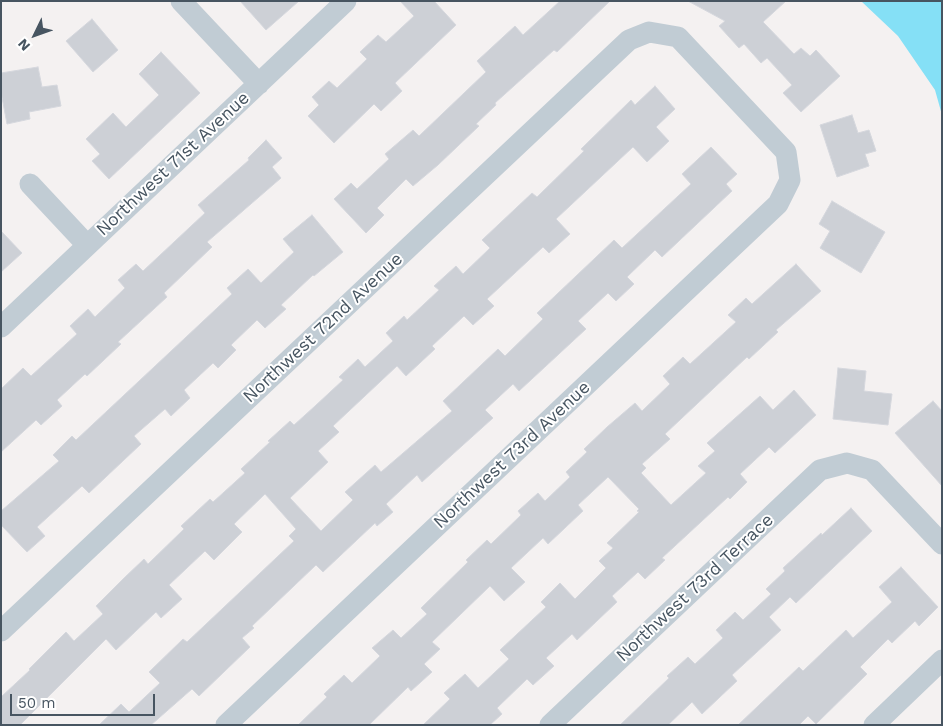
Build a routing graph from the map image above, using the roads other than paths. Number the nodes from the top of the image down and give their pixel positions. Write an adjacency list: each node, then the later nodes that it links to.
1 (181, 1): 3 (street)
2 (346, 1): 3 (street, Northwest 71st Avenue)
3 (259, 84): 6 (street, Northwest 71st Avenue)
4 (790, 180): 9 (street, Northwest 72nd Avenue); 11 (street, Northwest 73rd Avenue)
5 (30, 184): 6 (street)
6 (87, 245): 7 (street, Northwest 71st Avenue)
7 (1, 327)
8 (942, 544): 12 (street, Northwest 73rd Terrace)
9 (1, 631)
10 (942, 660): 13 (street)
11 (226, 725)
12 (550, 725)
13 (874, 725)

